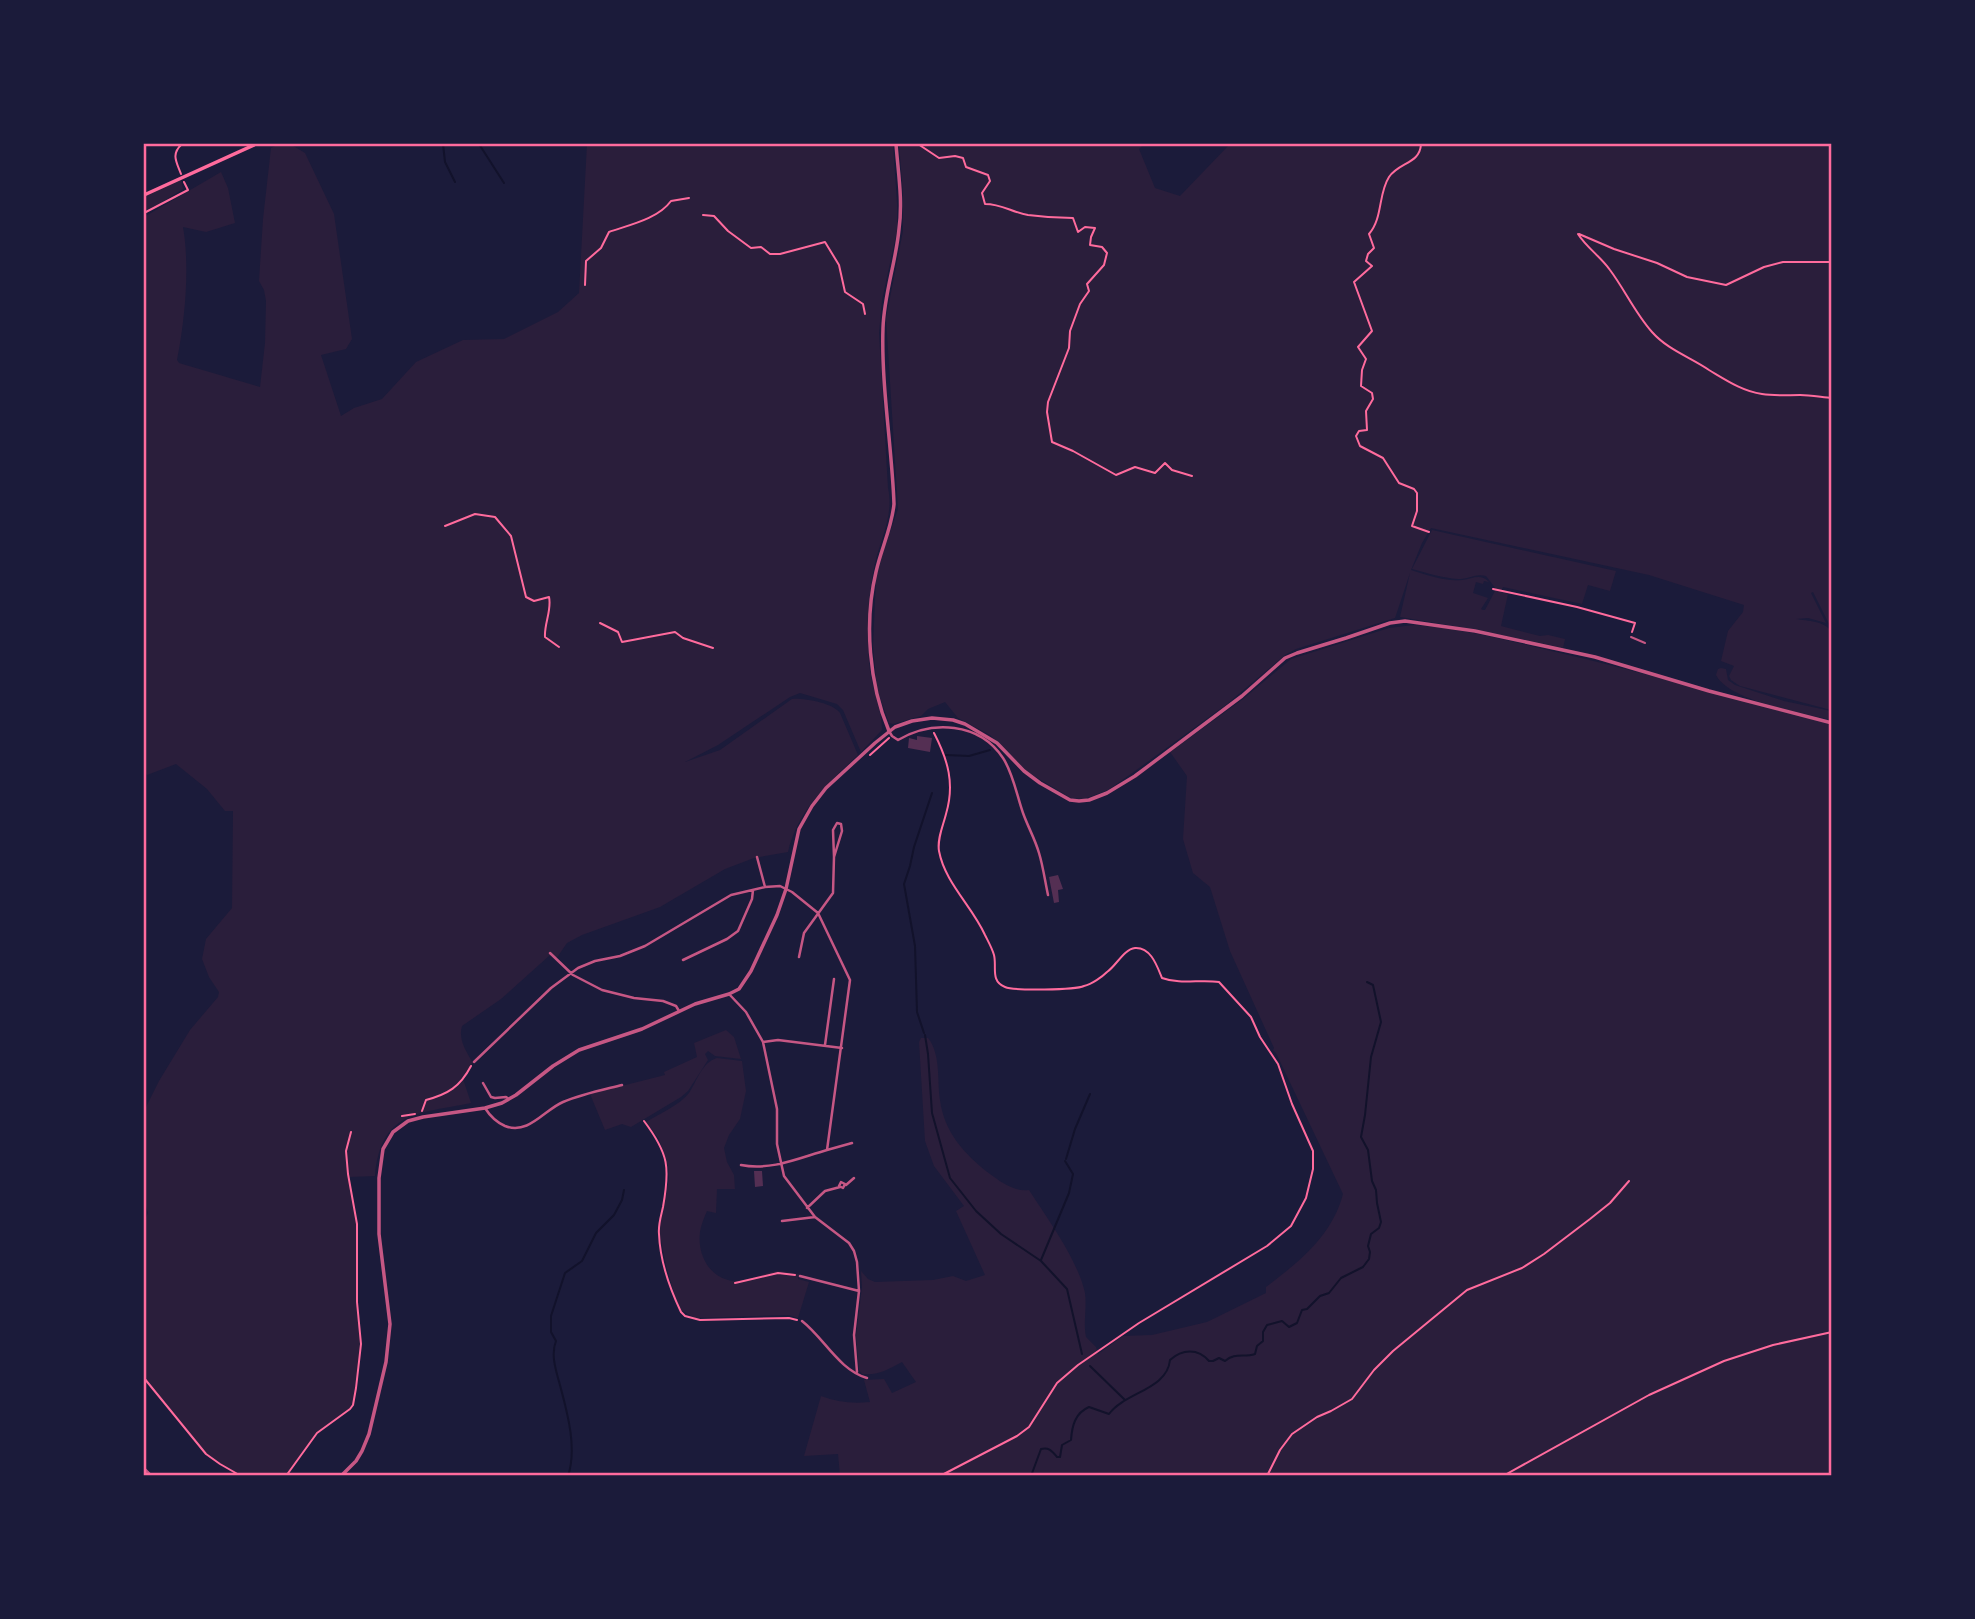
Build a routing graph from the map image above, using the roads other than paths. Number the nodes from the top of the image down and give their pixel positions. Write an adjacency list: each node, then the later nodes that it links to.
1 (256, 144): 3 (main road)
2 (896, 144): 7 (street)
3 (144, 195)
4 (1631, 637): 5 (lane)
5 (1645, 643)
6 (1832, 723): 7 (street)
7 (889, 731): 11 (street); 13 (street)
8 (757, 857): 10 (street)
9 (834, 857): 9 (street); 14 (street)
10 (765, 887): 11 (street); 12 (street)
11 (786, 889): 14 (street); 20 (street)
12 (753, 890): 17 (street); 18 (street)
13 (1048, 895)
14 (818, 913): 16 (street); 24 (street)
15 (550, 953): 18 (street)
16 (799, 957)
17 (683, 960)
18 (570, 972): 21 (street); 25 (street)
19 (834, 979): 23 (street)
20 (729, 994): 21 (street); 22 (street)
21 (679, 1011): 28 (street)
22 (763, 1042): 23 (street); 33 (street)
23 (825, 1045): 24 (street)
24 (842, 1048): 31 (street)
25 (474, 1062)
26 (483, 1083): 28 (street)
27 (622, 1085): 29 (street)
28 (509, 1099): 29 (street)
29 (485, 1108): 45 (street)
30 (852, 1143): 31 (street)
31 (827, 1150): 33 (street)
32 (741, 1165): 33 (street)
33 (780, 1165): 35 (street)
34 (854, 1178): 35 (street)
35 (807, 1208): 36 (street)
36 (816, 1217): 37 (street); 39 (street)
37 (782, 1221)
38 (800, 1276): 39 (street)
39 (859, 1291): 41 (street)
40 (802, 1321): 41 (street)
41 (857, 1372): 42 (street)
42 (867, 1378)
43 (144, 1469): 44 (street)
44 (151, 1475)
45 (341, 1475)

